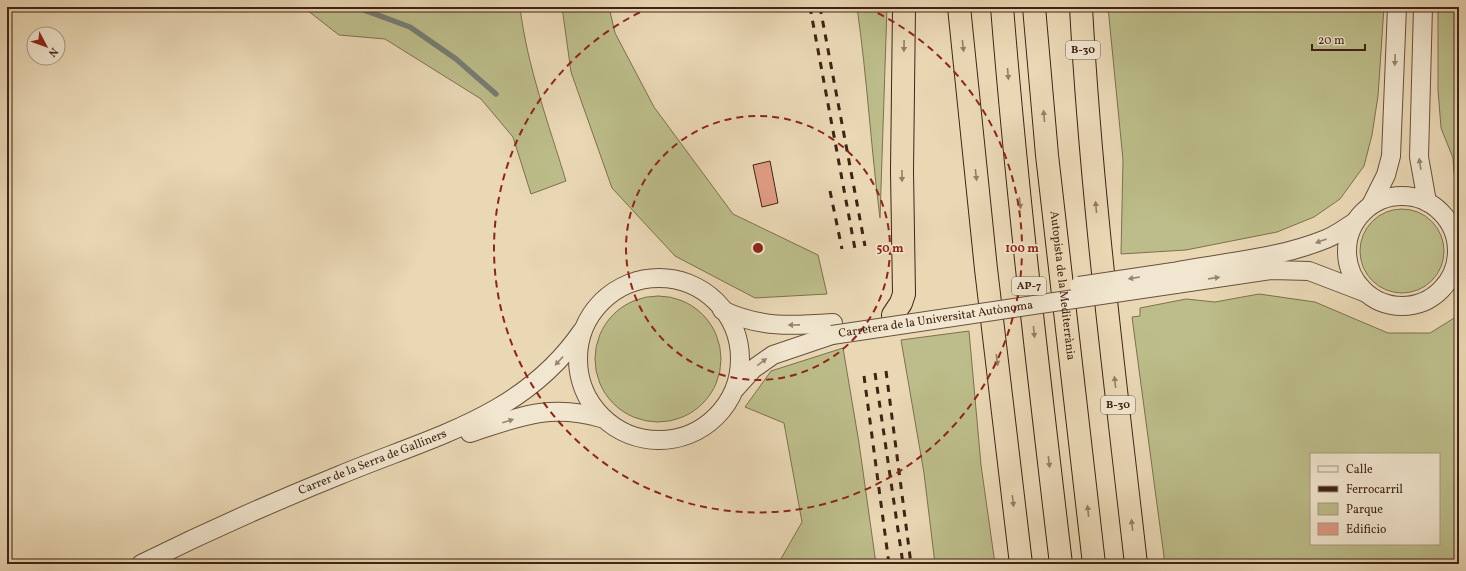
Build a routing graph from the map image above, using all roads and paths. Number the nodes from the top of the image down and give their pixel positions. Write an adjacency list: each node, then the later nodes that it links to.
1 (904, 7): 20 (highway, one-way to 20)
2 (958, 7): 27 (highway, one-way to 27)
3 (998, 7): 10 (highway)
4 (1002, 7): 10 (highway, AP-7)
5 (1081, 7): 11 (highway, B-30)
6 (1093, 7): 11 (highway)
7 (1397, 7): 13 (street, one-way to 13)
8 (1422, 7): 12 (street, one-way to 8)
9 (1034, 8): 29 (highway, Autopista de la Mediterrània / AP-7, one-way to 9)
10 (1005, 49): 28 (highway, AP-7, one-way to 28)
11 (1086, 94): 30 (highway, B-30, one-way to 11)
12 (1427, 202): 13 (street); 14 (street)
13 (1371, 205): 15 (street)
14 (1452, 218): 16 (street)
15 (1355, 222): 17 (street, Carretera de la Universitat Autònoma, one-way to 17); 18 (street)
16 (1456, 268): 18 (street)
17 (1174, 278): 18 (street, Carretera de la Universitat Autònoma, one-way to 18); 20 (street, Carretera de la Universitat Autònoma, one-way to 20, bridge); 21 (street, Carretera de la Universitat Autònoma, bridge)
18 (1364, 292)
19 (722, 310): 21 (street, Carretera de la Universitat Autònoma, one-way to 19); 22 (street, Carrer de la Serra de Galliners); 23 (street)
20 (893, 315): 21 (street, Carretera de la Universitat Autònoma)
21 (832, 329): 23 (street, Carretera de la Universitat Autònoma, one-way to 21)
22 (582, 330): 24 (street); 25 (street, Carrer de la Serra de Galliners, one-way to 25)
23 (734, 389): 24 (street)
24 (601, 418): 26 (street, Carrer de la Serra de Galliners, one-way to 24)
25 (141, 564)
26 (162, 564)
27 (1021, 564)
28 (1061, 564)
29 (1094, 564)
30 (1136, 564)

